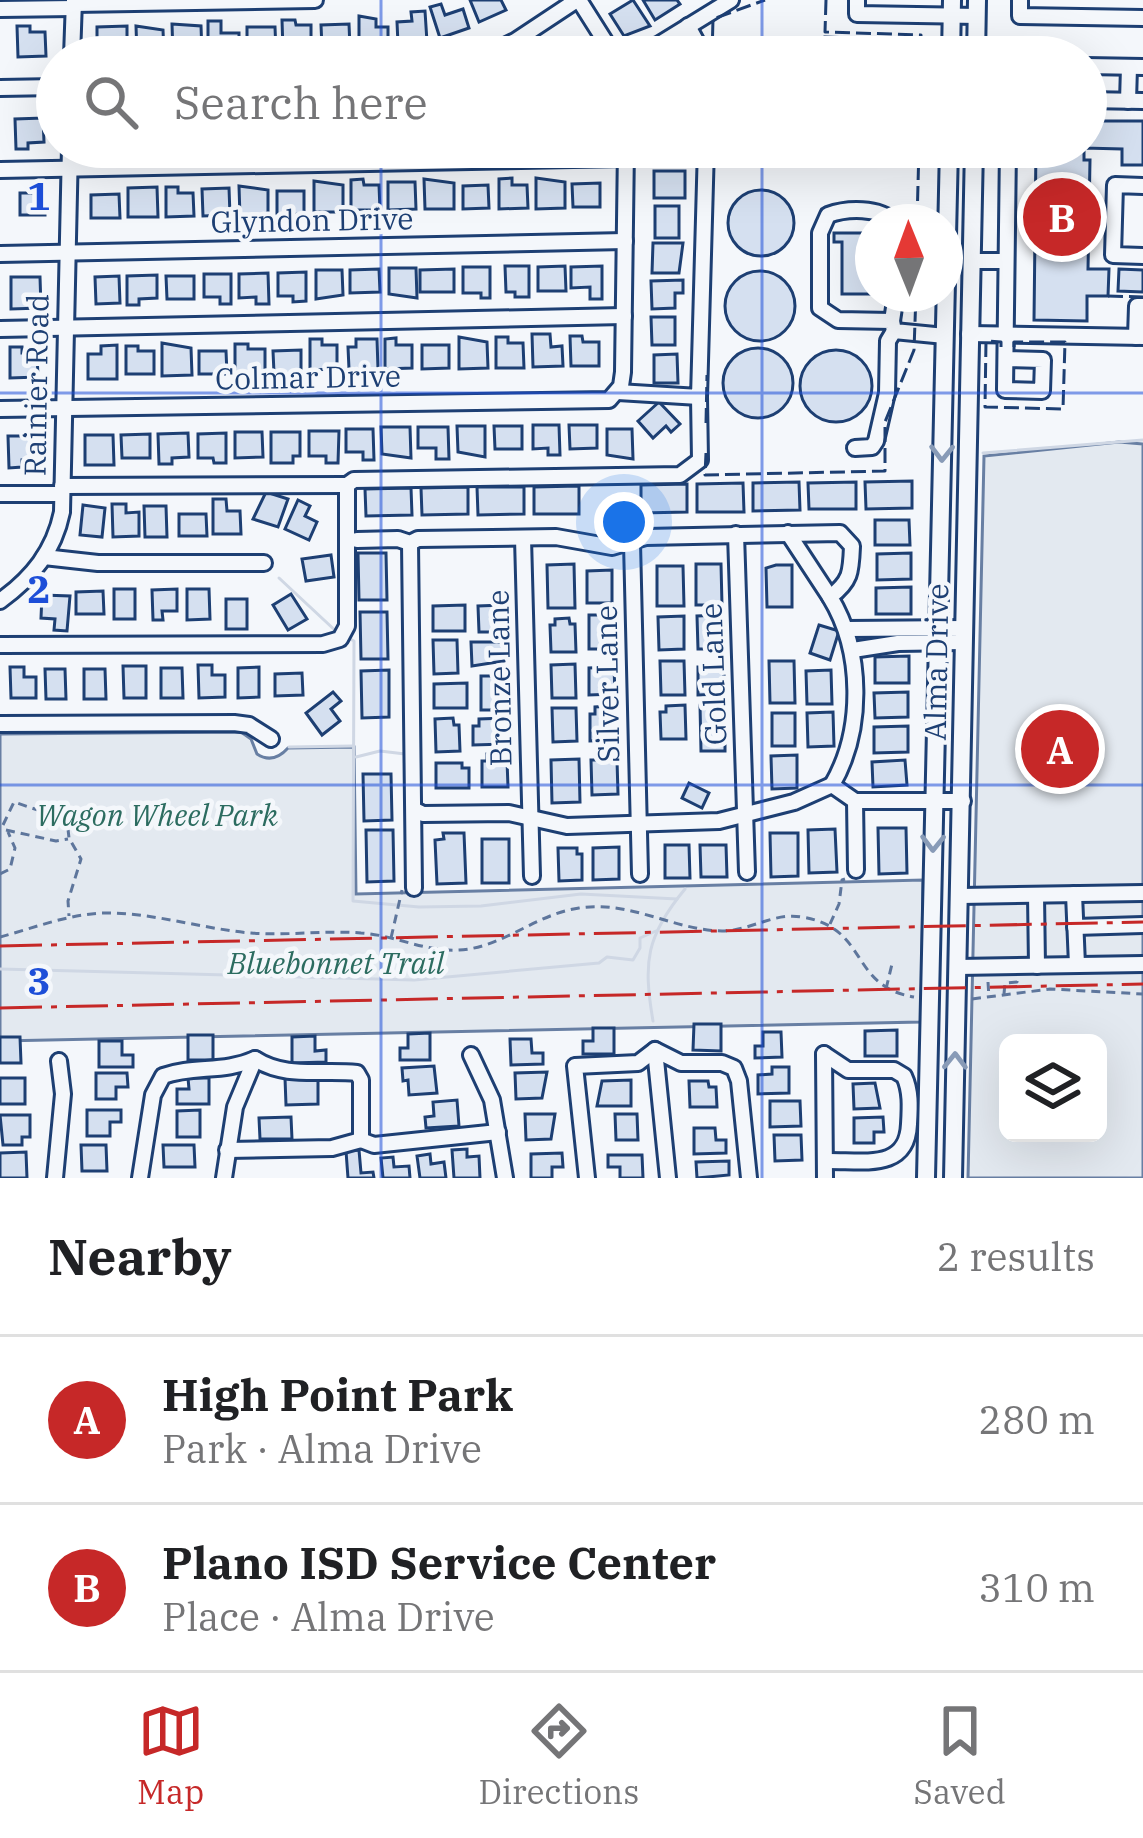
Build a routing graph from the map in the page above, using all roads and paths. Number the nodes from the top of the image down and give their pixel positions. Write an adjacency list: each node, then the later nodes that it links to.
1 (315, 0): 6 (street)
2 (578, 0): 13 (street); 14 (street)
3 (730, 0): 11 (street)
4 (857, 0): 7 (street)
5 (1020, 0): 10 (street)
6 (74, 4): 9 (street); 12 (street)
7 (952, 8): 8 (street)
8 (977, 8)
9 (0, 9)
10 (1143, 18)
11 (688, 26): 15 (street); 16 (street)
12 (73, 36)
13 (521, 36)
14 (601, 36)
15 (670, 36)
16 (693, 36)
17 (1136, 67): 20 (street)
18 (36, 87): 19 (street)
19 (0, 88)
20 (1136, 101)
21 (99, 168): 27 (street)
22 (626, 168): 31 (street)
23 (705, 168): 49 (street)
24 (949, 168): 45 (main road, Alma Drive)
25 (973, 168): 35 (main road, Alma Drive)
26 (1008, 168): 36 (street)
27 (69, 169): 28 (street); 33 (street, Rainier Road)
28 (0, 170)
29 (1143, 186): 34 (street)
30 (855, 211): 40 (street)
31 (625, 241): 33 (street, Glyndon Drive); 39 (street)
32 (0, 254): 33 (street, Glyndon Drive)
33 (67, 254): 42 (street, Rainier Road)
34 (1143, 256)
35 (971, 261): 36 (street); 43 (main road, Alma Drive)
36 (1006, 261): 44 (street)
37 (1143, 306): 46 (street)
38 (894, 312): 40 (street)
39 (624, 316): 42 (street); 48 (street)
40 (893, 326): 45 (street); 52 (street)
41 (0, 329): 42 (street)
42 (65, 329): 50 (street, Rainier Road)
43 (969, 334): 44 (street); 45 (main road); 68 (main road, Alma Drive)
44 (1006, 334): 46 (street); 47 (street)
45 (945, 336): 67 (main road, Alma Drive, one-way to 67)
46 (1140, 337)
47 (1006, 359)
48 (616, 394): 49 (street, Colmar Drive); 50 (street, Colmar Drive)
49 (700, 397): 53 (street)
50 (63, 407): 51 (street, Colmar Drive); 54 (street, Rainier Road)
51 (0, 409)
52 (855, 448)
53 (346, 485): 54 (street); 69 (street)
54 (62, 490): 55 (street); 62 (street, Rainier Road)
55 (0, 494)
56 (788, 533): 57 (street); 64 (street); 64 (street)
57 (736, 534): 61 (street); 78 (street, Gold Lane)
58 (523, 538): 60 (street); 61 (street); 79 (street, Bronze Lane)
59 (357, 540): 60 (street)
60 (410, 543): 77 (street)
61 (632, 543): 80 (street, Silver Lane)
62 (44, 557): 63 (street); 65 (street, Rainier Road)
63 (264, 563)
64 (830, 597): 66 (street)
65 (0, 600)
66 (848, 629): 67 (street); 70 (street)
67 (938, 635): 68 (street); 70 (street); 75 (main road, Alma Drive)
68 (962, 635): 76 (main road, Alma Drive)
69 (0, 645)
70 (853, 650): 73 (street)
71 (0, 724): 72 (street)
72 (271, 739)
73 (832, 784): 74 (street); 78 (street)
74 (856, 801): 75 (street); 83 (street)
75 (933, 801): 76 (street); 104 (main road, Alma Drive, one-way to 104)
76 (963, 801): 92 (main road, Alma Drive)
77 (415, 810): 79 (street); 88 (street)
78 (746, 812): 80 (street); 84 (street, Gold Lane)
79 (530, 817): 80 (street); 87 (street, Bronze Lane)
80 (638, 824): 86 (street, Silver Lane)
81 (3, 825): 82 (path); 82 (path); 85 (path)
82 (70, 839): 93 (path)
83 (856, 870): 95 (path)
84 (747, 872)
85 (0, 874)
86 (640, 874)
87 (532, 876)
88 (414, 888): 98 (path)
89 (1143, 892): 90 (street)
90 (1074, 894): 91 (street); 96 (street)
91 (1036, 895): 92 (street); 103 (street)
92 (961, 896): 105 (main road, Alma Drive)
93 (69, 918): 97 (path); 98 (path)
94 (1143, 925): 96 (street)
95 (829, 926): 98 (path); 107 (path)
96 (1075, 927): 101 (street)
97 (0, 937)
98 (390, 940)
99 (892, 964): 107 (path)
100 (1143, 964): 101 (street)
101 (1077, 965): 103 (street)
102 (1016, 966): 103 (street); 105 (street); 109 (path)
103 (1037, 966)
104 (929, 967): 105 (main road); 129 (main road, Alma Drive)
105 (958, 968): 130 (main road, Alma Drive, one-way to 105)
106 (988, 982): 112 (path)
107 (886, 989): 110 (path)
108 (1143, 994): 109 (path)
109 (1004, 995): 112 (path)
110 (921, 997)
111 (966, 998): 112 (path)
112 (989, 998)
113 (655, 1050): 125 (street); 126 (street); 127 (street)
114 (471, 1055): 117 (street)
115 (255, 1059): 118 (street); 119 (street); 122 (street)
116 (59, 1061): 121 (street)
117 (498, 1132): 118 (street); 124 (street)
118 (361, 1140): 119 (street)
119 (227, 1150): 123 (street)
120 (825, 1161): 120 (street); 128 (street)
121 (55, 1178)
122 (140, 1178)
123 (224, 1178)
124 (505, 1178)
125 (587, 1178)
126 (668, 1178)
127 (748, 1178)
128 (825, 1178)
129 (926, 1178)
130 (953, 1178)

